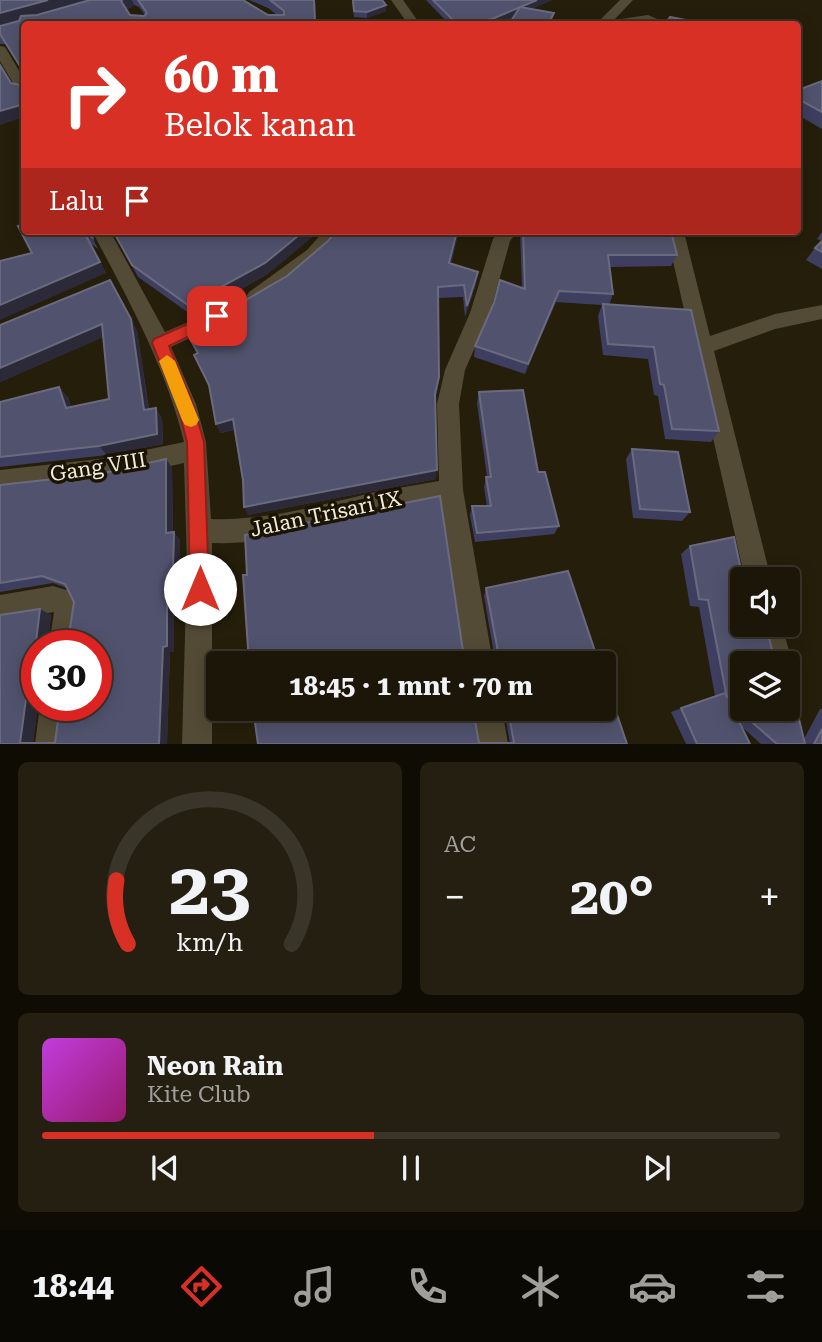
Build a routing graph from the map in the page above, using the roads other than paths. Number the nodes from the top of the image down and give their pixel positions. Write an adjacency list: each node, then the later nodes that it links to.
1 (397, 0): 3 (street)
2 (627, 0): 4 (street)
3 (412, 21)
4 (605, 21)
5 (632, 21): 6 (street)
6 (654, 21)
7 (0, 50): 8 (street)
8 (21, 85)
9 (103, 235): 14 (street)
10 (330, 235): 14 (street)
11 (506, 235): 18 (street)
12 (675, 235): 15 (street)
13 (822, 312): 15 (street)
14 (160, 343): 16 (street)
15 (702, 347): 20 (street)
16 (196, 450): 17 (street, Gang VIII); 19 (street)
17 (0, 481)
18 (452, 490): 19 (street, Jalan Trisari IX); 23 (street)
19 (199, 531): 27 (street)
20 (755, 567)
21 (0, 608): 22 (street)
22 (65, 630)
23 (477, 651)
24 (53, 721): 26 (street)
25 (488, 721): 28 (street)
26 (50, 744)
27 (197, 744)
28 (493, 744)

